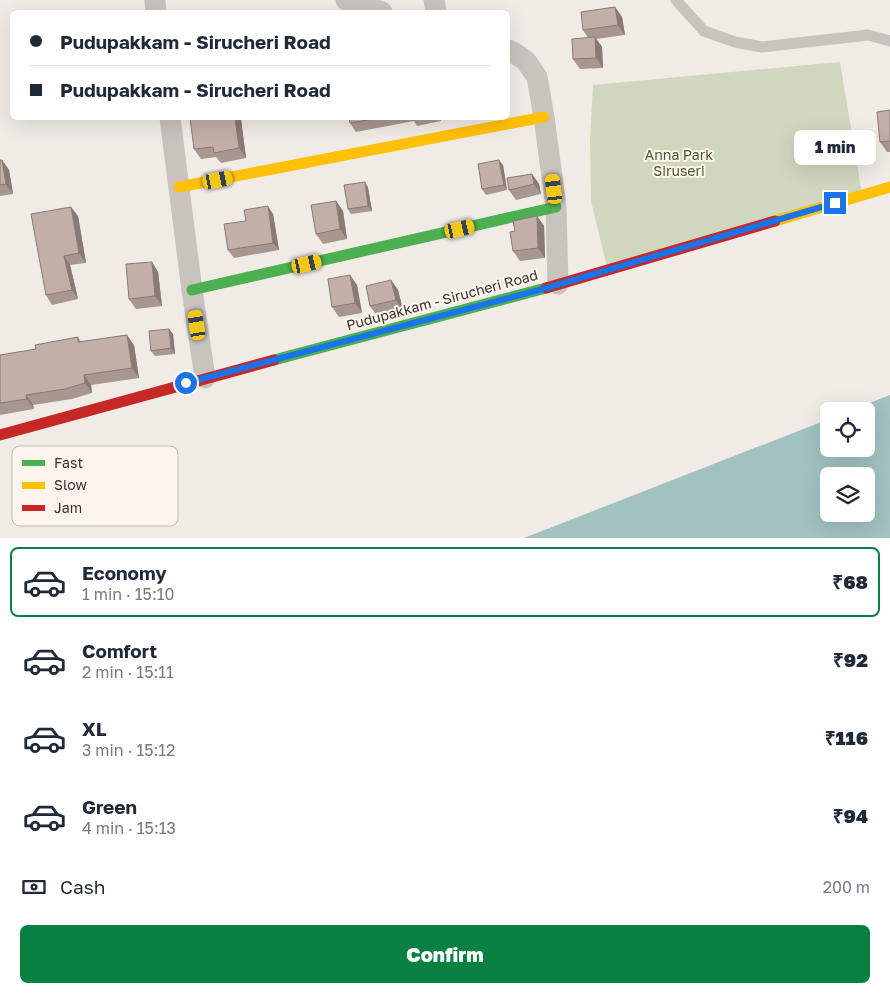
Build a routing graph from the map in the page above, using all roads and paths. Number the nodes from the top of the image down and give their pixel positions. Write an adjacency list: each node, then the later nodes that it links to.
1 (346, 0): 3 (street)
2 (676, 0): 4 (lane)
3 (376, 10)
4 (890, 41)
5 (510, 51): 6 (street)
6 (544, 117): 8 (street); 10 (street)
7 (170, 120): 8 (street)
8 (179, 187): 12 (street)
9 (890, 187): 11 (street, Pudupakkam - Sirucheri Road)
10 (556, 207): 11 (street); 12 (street)
11 (558, 284): 13 (street, Pudupakkam - Sirucheri Road)
12 (192, 290): 13 (street)
13 (205, 378): 14 (street, Pudupakkam - Sirucheri Road)
14 (0, 435)

